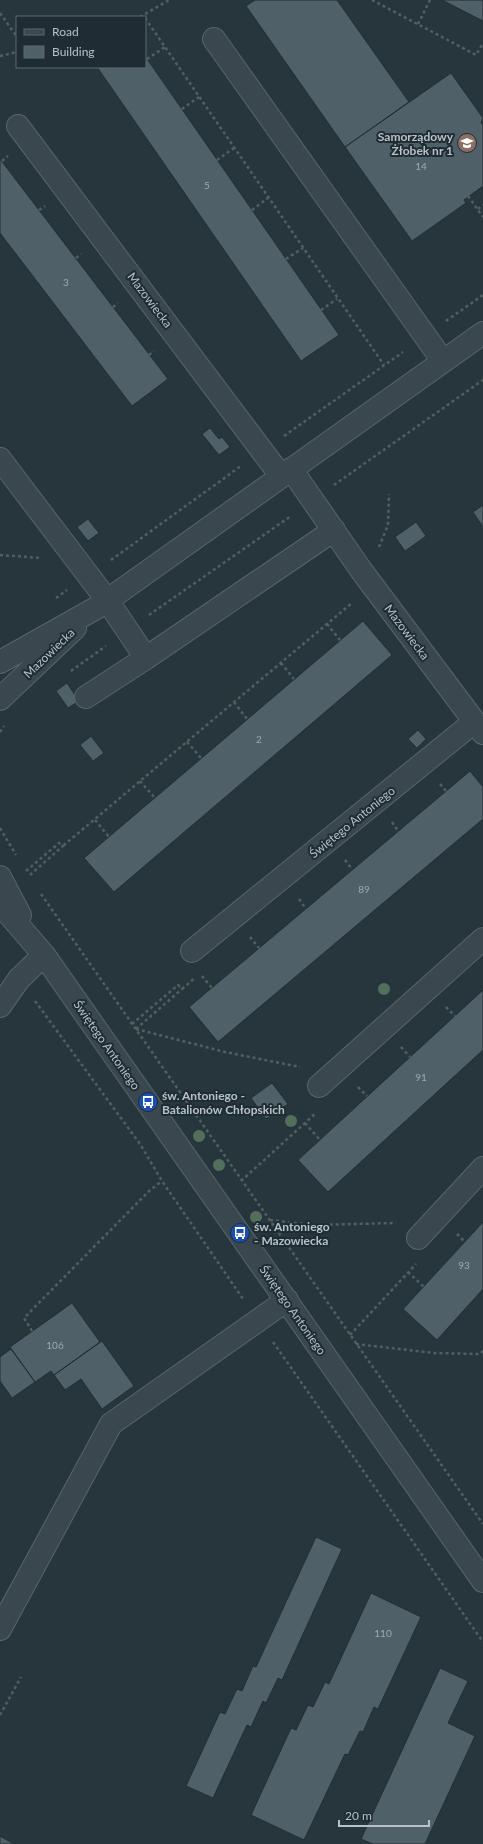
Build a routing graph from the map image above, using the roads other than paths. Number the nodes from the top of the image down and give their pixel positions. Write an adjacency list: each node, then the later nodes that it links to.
1 (214, 39): 4 (street)
2 (18, 126): 6 (street, Mazowiecka)
3 (483, 333): 4 (street, Mazowiecka)
4 (443, 361): 6 (street, Mazowiecka)
5 (0, 459): 8 (street)
6 (286, 472): 7 (street, Mazowiecka); 8 (street, Mazowiecka)
7 (334, 530): 9 (street); 13 (street, Mazowiecka)
8 (102, 604): 9 (street); 10 (street, Mazowiecka); 12 (street, Mazowiecka)
9 (146, 658): 11 (street)
10 (0, 662)
11 (86, 697)
12 (0, 699)
13 (478, 728): 18 (street, Świętego Antoniego)
14 (0, 877): 17 (street, Świętego Antoniego)
15 (0, 904): 17 (street, Świętego Antoniego)
16 (483, 939): 20 (street)
17 (39, 948): 19 (street); 23 (street, Świętego Antoniego)
18 (192, 951)
19 (0, 1006)
20 (319, 1086)
21 (483, 1168): 22 (street)
22 (418, 1238)
23 (287, 1300): 24 (street, Świętego Antoniego); 25 (street)
24 (483, 1581)
25 (0, 1629)

